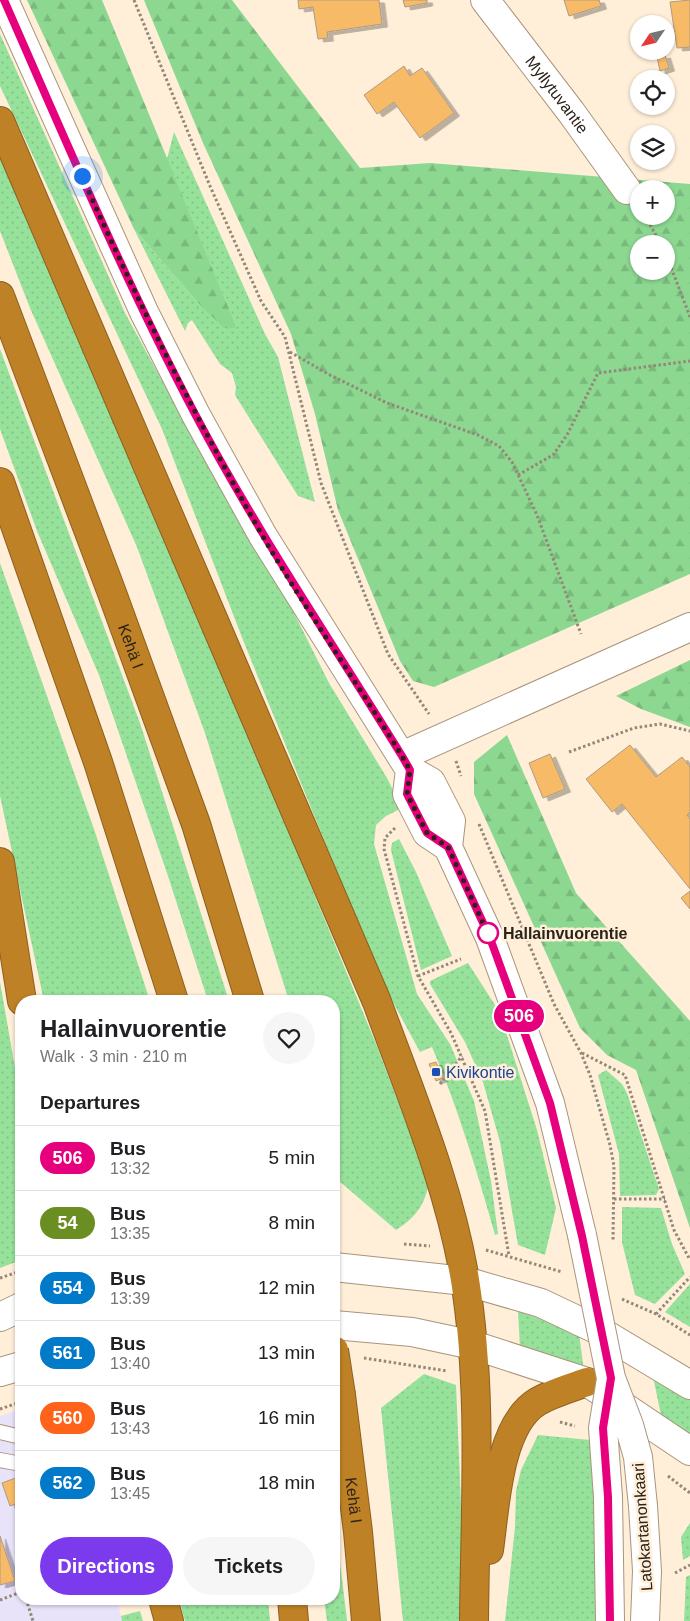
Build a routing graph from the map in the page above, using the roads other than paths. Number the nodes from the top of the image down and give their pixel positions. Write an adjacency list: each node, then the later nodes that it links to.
1 (4, 0): 8 (street, Latokartanonkaari)
2 (485, 0): 4 (street, Myllytuvantie)
3 (0, 121): 14 (highway)
4 (628, 190)
5 (0, 296): 12 (highway, Kehä I)
6 (0, 482): 11 (highway)
7 (690, 627): 8 (street)
8 (406, 763): 22 (street, Latokartanonkaari, bridge)
9 (0, 862): 10 (highway)
10 (21, 995)
11 (172, 995)
12 (248, 995)
13 (340, 1268): 14 (street)
14 (465, 1281): 18 (highway); 23 (street)
15 (15, 1310): 16 (street)
16 (0, 1317)
17 (340, 1326): 18 (street)
18 (473, 1345): 22 (street); 34 (highway)
19 (346, 1354): 33 (highway, Kehä I, bridge)
20 (15, 1368): 21 (street)
21 (0, 1372)
22 (599, 1380): 26 (street); 35 (highway); 36 (street, Latokartanonkaari, bridge); 37 (street, Latokartanonkaari, bridge)
23 (690, 1385)
24 (0, 1432): 25 (lane)
25 (15, 1436)
26 (690, 1451)
27 (0, 1460): 28 (lane)
28 (15, 1463)
29 (164, 1605): 31 (highway)
30 (293, 1605): 32 (highway)
31 (169, 1621)
32 (294, 1621)
33 (366, 1621)
34 (474, 1621)
35 (478, 1621)
36 (610, 1621)
37 (645, 1621)

